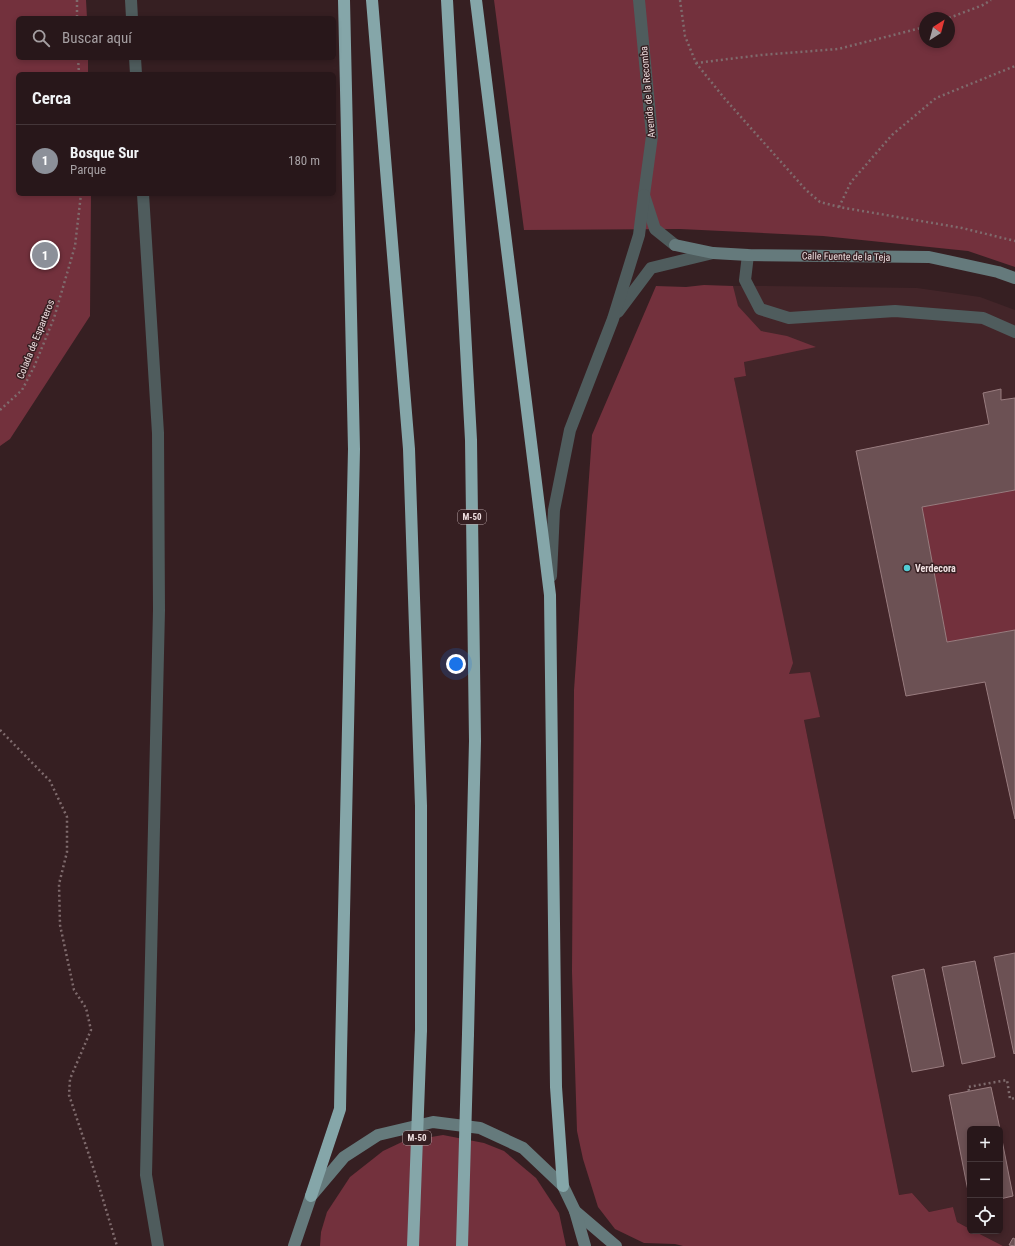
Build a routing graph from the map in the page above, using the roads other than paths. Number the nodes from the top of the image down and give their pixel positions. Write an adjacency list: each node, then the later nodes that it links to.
1 (131, 0): 7 (street)
2 (344, 0): 20 (highway)
3 (372, 0): 24 (highway, M-50, bridge)
4 (447, 0): 25 (highway, M-50, bridge)
5 (476, 0): 18 (highway)
6 (639, 0): 10 (street, Avenida de la Recomba)
7 (132, 16)
8 (135, 60): 9 (street)
9 (136, 72)
10 (644, 195): 12 (street, Avenida de la Recomba); 16 (street)
11 (143, 196): 22 (street)
12 (675, 245): 13 (street, Calle Fuente de la Teja)
13 (713, 253): 14 (street, Calle Fuente de la Teja); 16 (street)
14 (748, 255): 15 (street, Calle Fuente de la Teja); 17 (street)
15 (1015, 278)
16 (613, 319): 18 (street)
17 (1015, 332)
18 (550, 595): 19 (highway)
19 (563, 1186): 20 (street); 21 (street)
20 (311, 1196): 23 (street)
21 (575, 1211): 26 (street); 27 (street)
22 (158, 1246)
23 (294, 1246)
24 (413, 1246)
25 (462, 1246)
26 (585, 1246)
27 (616, 1246)

